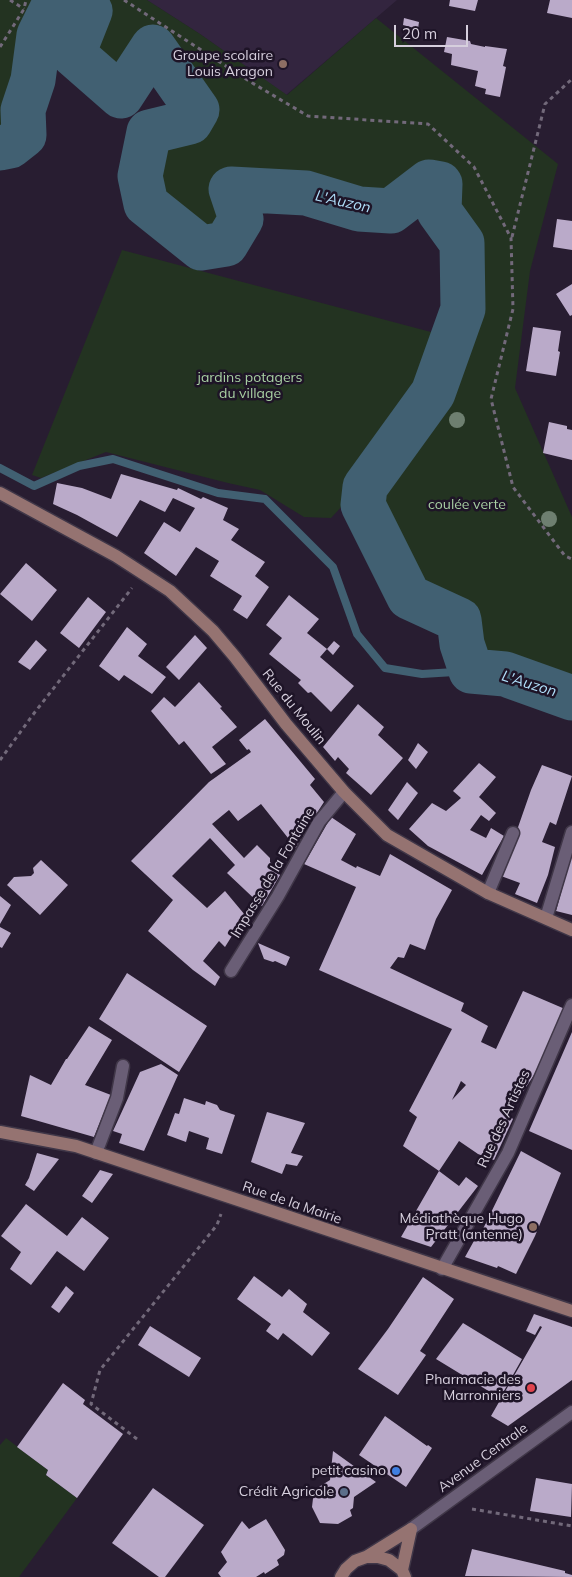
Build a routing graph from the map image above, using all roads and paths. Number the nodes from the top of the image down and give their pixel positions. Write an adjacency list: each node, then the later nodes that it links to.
1 (10, 0): 4 (path)
2 (26, 0): 4 (path)
3 (124, 0): 7 (path)
4 (24, 9): 5 (path)
5 (0, 47)
6 (572, 79): 7 (path)
7 (511, 238): 9 (path)
8 (0, 493): 10 (main road, Rue du Moulin)
9 (572, 559)
10 (143, 573): 11 (path); 12 (main road, Rue du Moulin)
11 (0, 760)
12 (344, 792): 15 (main road, Rue du Moulin); 18 (street, Impasse de la Fontaine)
13 (572, 832): 16 (street)
14 (513, 834): 15 (street)
15 (488, 893): 16 (main road, Rue du Moulin)
16 (546, 918): 17 (main road, Rue du Moulin)
17 (572, 930)
18 (231, 971)
19 (572, 1005): 24 (street, Rue des Artistes)
20 (123, 1066): 22 (street)
21 (0, 1132): 22 (main road, Rue de la Mairie)
22 (96, 1153): 23 (main road, Rue de la Mairie)
23 (230, 1198): 24 (main road, Rue de la Mairie); 27 (path)
24 (442, 1269): 25 (main road, Rue de la Mairie)
25 (572, 1311)
26 (572, 1412): 28 (street, Avenue Centrale)
27 (137, 1439)
28 (445, 1505): 29 (path); 30 (street, Avenue Centrale)
29 (572, 1526)
30 (411, 1529): 31 (main road, Avenue Centrale); 32 (main road)
31 (366, 1557): 32 (main road); 33 (main road, Avenue Centrale)
32 (404, 1573)
33 (340, 1577)

